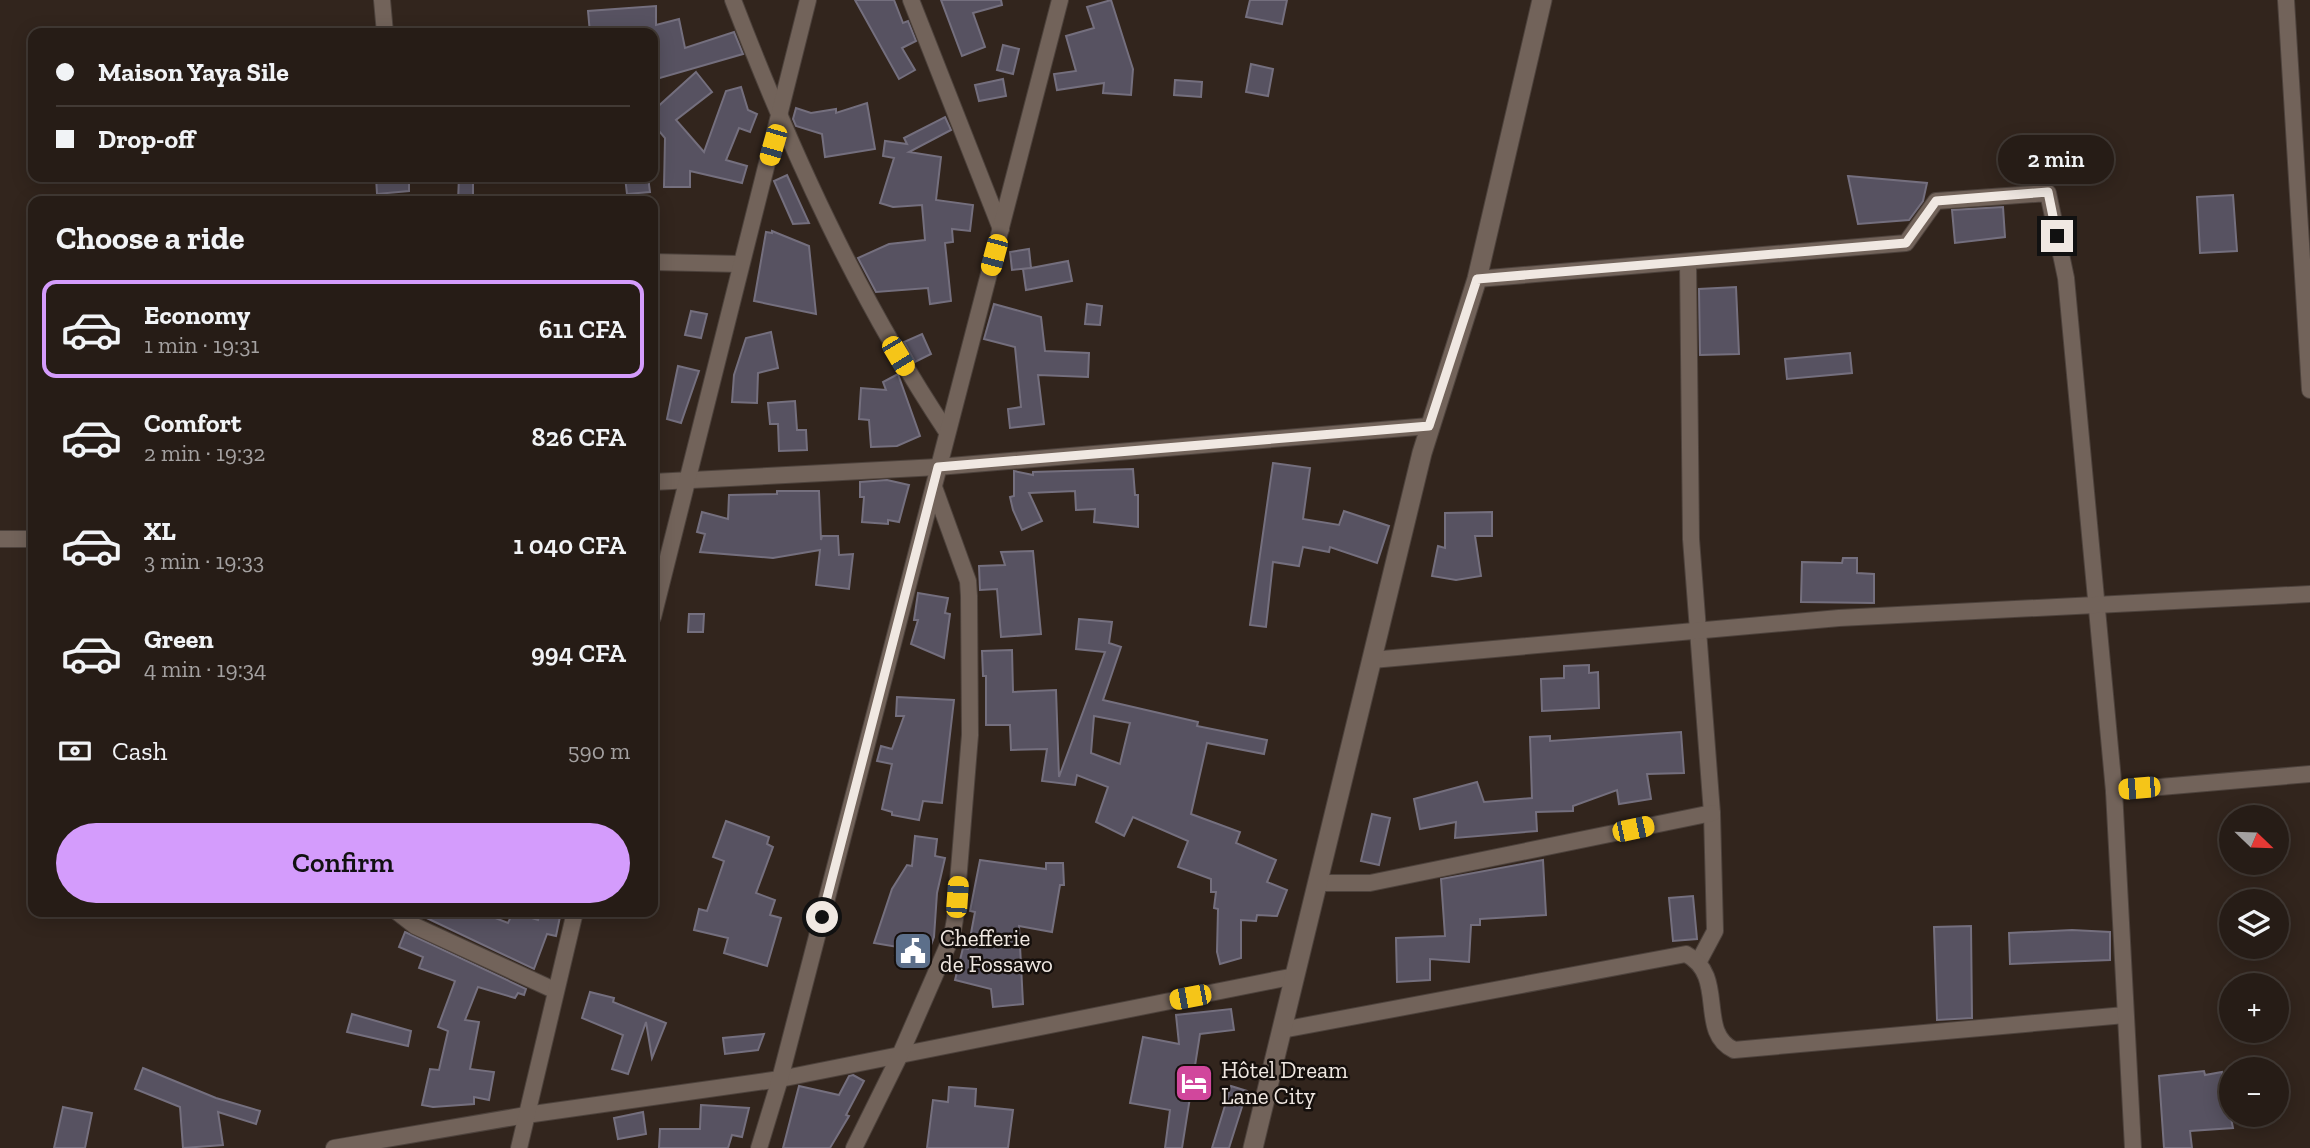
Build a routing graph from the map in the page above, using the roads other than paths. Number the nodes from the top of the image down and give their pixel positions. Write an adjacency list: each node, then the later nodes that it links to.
1 (382, 0): 8 (street)
2 (733, 0): 9 (street)
3 (808, 0): 9 (street)
4 (911, 0): 11 (street)
5 (1060, 0): 11 (street)
6 (1542, 0): 15 (street)
7 (2286, 0): 10 (street)
8 (385, 28)
9 (780, 121): 14 (street); 18 (street)
10 (2305, 210): 16 (street)
11 (1001, 229): 18 (street)
12 (658, 262): 14 (street)
13 (1688, 262): 15 (street); 27 (street); 28 (street)
14 (740, 264): 20 (street)
15 (1477, 279): 17 (street)
16 (2310, 390)
17 (1429, 426): 19 (street); 29 (street)
18 (947, 432): 19 (street)
19 (938, 467): 20 (street); 22 (street)
20 (689, 480): 21 (street); 26 (street)
21 (658, 482)
22 (934, 486): 41 (street); 42 (street)
23 (28, 539): 24 (street)
24 (0, 540)
25 (2310, 594): 27 (street)
26 (658, 598)
27 (2097, 603): 28 (street); 31 (street)
28 (1698, 631): 29 (street); 32 (street)
29 (1372, 660): 33 (street)
30 (2310, 774): 31 (street)
31 (2114, 790): 39 (street)
32 (1712, 813): 33 (street); 36 (street)
33 (1318, 883): 37 (street)
34 (403, 917): 38 (street)
35 (574, 917): 38 (street)
36 (1699, 961): 39 (street); 40 (street)
37 (1295, 976): 40 (street); 41 (street)
38 (554, 990): 43 (street)
39 (2124, 1016): 49 (street)
40 (1282, 1030): 48 (street)
41 (900, 1055): 42 (street); 47 (street)
42 (780, 1079): 43 (street); 46 (street)
43 (526, 1115): 44 (street); 45 (street)
44 (334, 1148)
45 (519, 1148)
46 (759, 1148)
47 (854, 1148)
48 (1253, 1148)
49 (2133, 1148)

